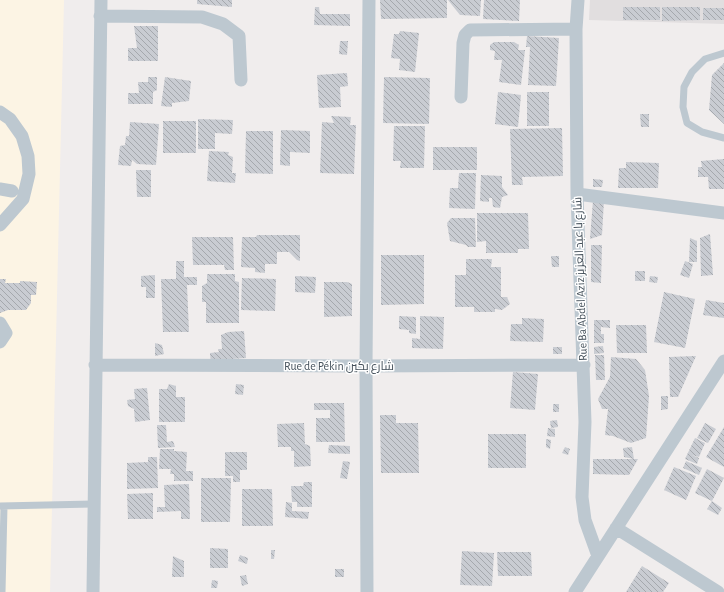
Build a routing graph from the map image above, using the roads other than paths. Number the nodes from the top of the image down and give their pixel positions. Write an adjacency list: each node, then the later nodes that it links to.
1 (101, 0): 4 (street)
2 (368, 0): 19 (street)
3 (578, 0): 5 (street, Rue Ba Abdel Aziz شارع با عبد العزيز)
4 (100, 16): 7 (street); 17 (street)
5 (576, 29): 8 (street); 11 (street, Rue Ba Abdel Aziz شارع با عبد العزيز)
6 (724, 53): 10 (lane)
7 (241, 80)
8 (461, 97)
9 (0, 112): 13 (street)
10 (724, 138)
11 (577, 194): 12 (street); 18 (street, Rue Ba Abdel Aziz شارع با عبد العزيز)
12 (724, 213)
13 (0, 225)
14 (0, 323): 15 (street)
15 (0, 342)
16 (724, 361): 22 (street)
17 (95, 365): 19 (street, Rue de Pékin شارع بكين); 20 (street)
18 (584, 365): 19 (street, Rue de Pékin شارع بكين); 23 (street, Rue Ba Abdel Aziz شارع با عبد العزيز)
19 (366, 366): 26 (street)
20 (93, 504): 21 (lane); 25 (street)
21 (2, 506): 24 (lane)
22 (616, 528): 23 (street); 28 (street)
23 (598, 556): 27 (street)
24 (2, 592)
25 (93, 592)
26 (367, 592)
27 (575, 592)
28 (718, 592)

